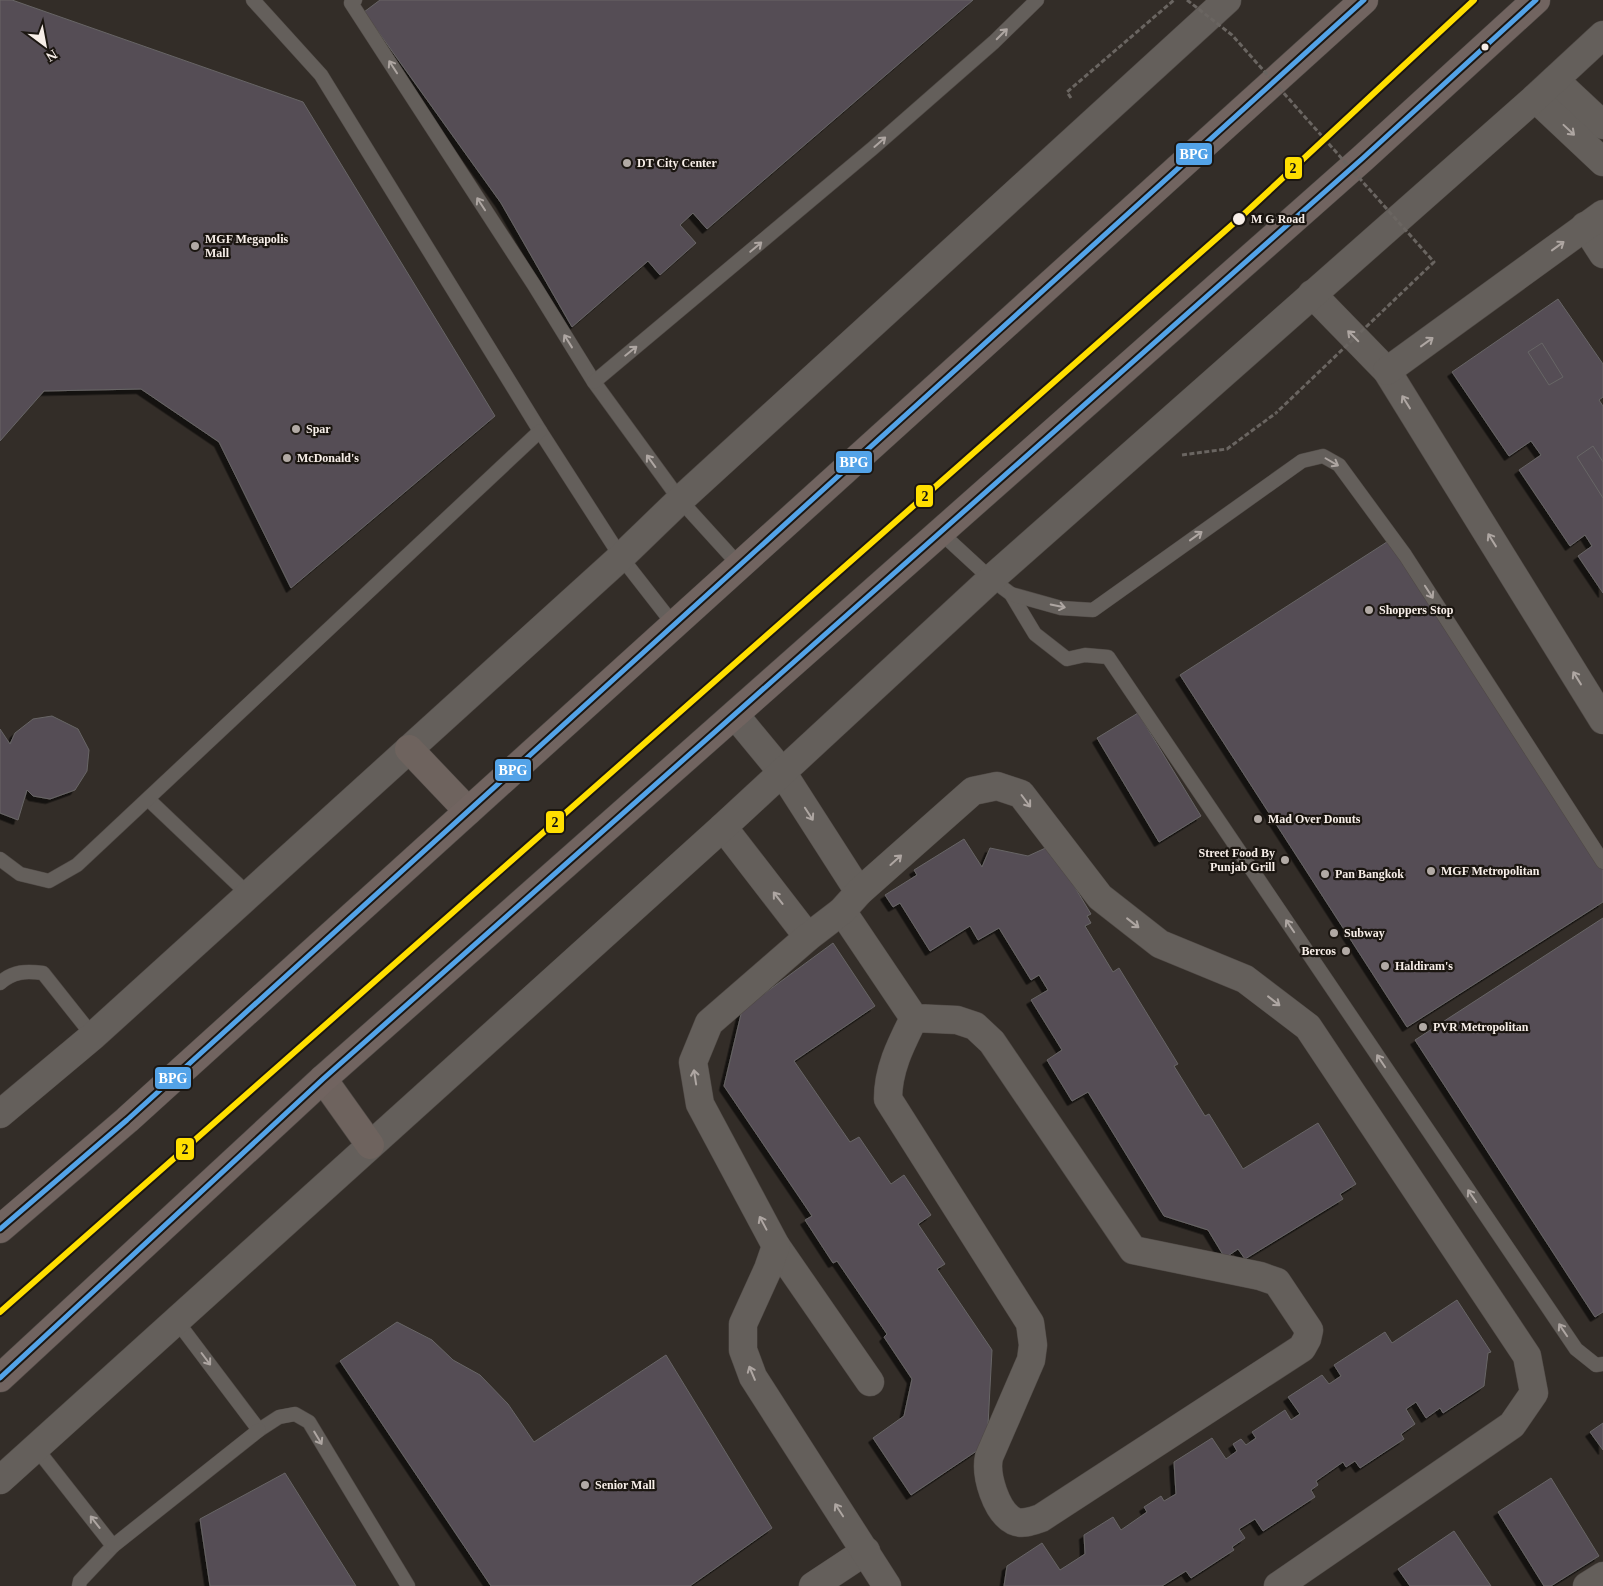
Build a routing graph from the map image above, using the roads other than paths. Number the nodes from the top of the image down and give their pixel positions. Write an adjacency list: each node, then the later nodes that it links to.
1 (254, 0): 17 (lane)
2 (355, 0): 16 (lane, one-way to 2)
3 (1036, 0): 16 (lane, one-way to 3)
4 (1227, 0): 18 (street)
5 (1364, 0): 21 (highway)
6 (1536, 0): 19 (highway)
7 (1603, 35): 8 (street)
8 (1555, 80): 9 (street); 10 (street)
9 (1535, 98): 11 (street, one-way to 11); 14 (street)
10 (1603, 125)
11 (1603, 162)
12 (1594, 220): 13 (street); 15 (street, one-way to 12)
13 (1603, 254)
14 (1312, 294): 15 (street, one-way to 14); 22 (street)
15 (1387, 371): 25 (street, one-way to 15)
16 (594, 382): 18 (lane, one-way to 16)
17 (540, 431): 20 (lane); 28 (lane)
18 (680, 500): 20 (street); 21 (lane)
19 (940, 532): 22 (lane); 24 (highway)
20 (621, 558): 23 (lane); 26 (street)
21 (740, 566): 23 (highway)
22 (1001, 587): 27 (street); 32 (lane, one-way to 32); 45 (lane, one-way to 22)
23 (674, 625): 29 (highway)
24 (735, 715): 27 (street); 39 (highway)
25 (1603, 720)
26 (409, 749): 29 (main road); 33 (street)
27 (782, 772): 30 (street); 34 (street, one-way to 34)
28 (149, 800): 31 (lane); 33 (lane)
29 (468, 811): 42 (highway)
30 (723, 827): 35 (street, one-way to 30); 41 (street)
31 (0, 859)
32 (1603, 862)
33 (249, 895): 38 (street)
34 (851, 902): 35 (street); 37 (street); 58 (street, one-way to 58)
35 (808, 937): 43 (street, one-way to 35)
36 (0, 983): 38 (lane)
37 (914, 1018): 37 (street)
38 (93, 1036): 40 (street)
39 (323, 1079): 41 (main road); 46 (highway)
40 (0, 1114)
41 (370, 1146): 44 (street)
42 (0, 1229)
43 (776, 1246): 47 (street); 52 (street, one-way to 43)
44 (176, 1320): 48 (lane, one-way to 48); 49 (street)
45 (1603, 1364)
46 (0, 1378)
47 (870, 1382)
48 (259, 1430): 51 (lane); 55 (lane, one-way to 55)
49 (36, 1448): 50 (street); 51 (lane, one-way to 49)
50 (0, 1480)
51 (113, 1546): 54 (lane)
52 (866, 1551): 56 (street); 57 (street)
53 (1603, 1576): 59 (street)
54 (79, 1586)
55 (408, 1586)
56 (813, 1586)
57 (887, 1586)
58 (1278, 1586)
59 (1587, 1586)

